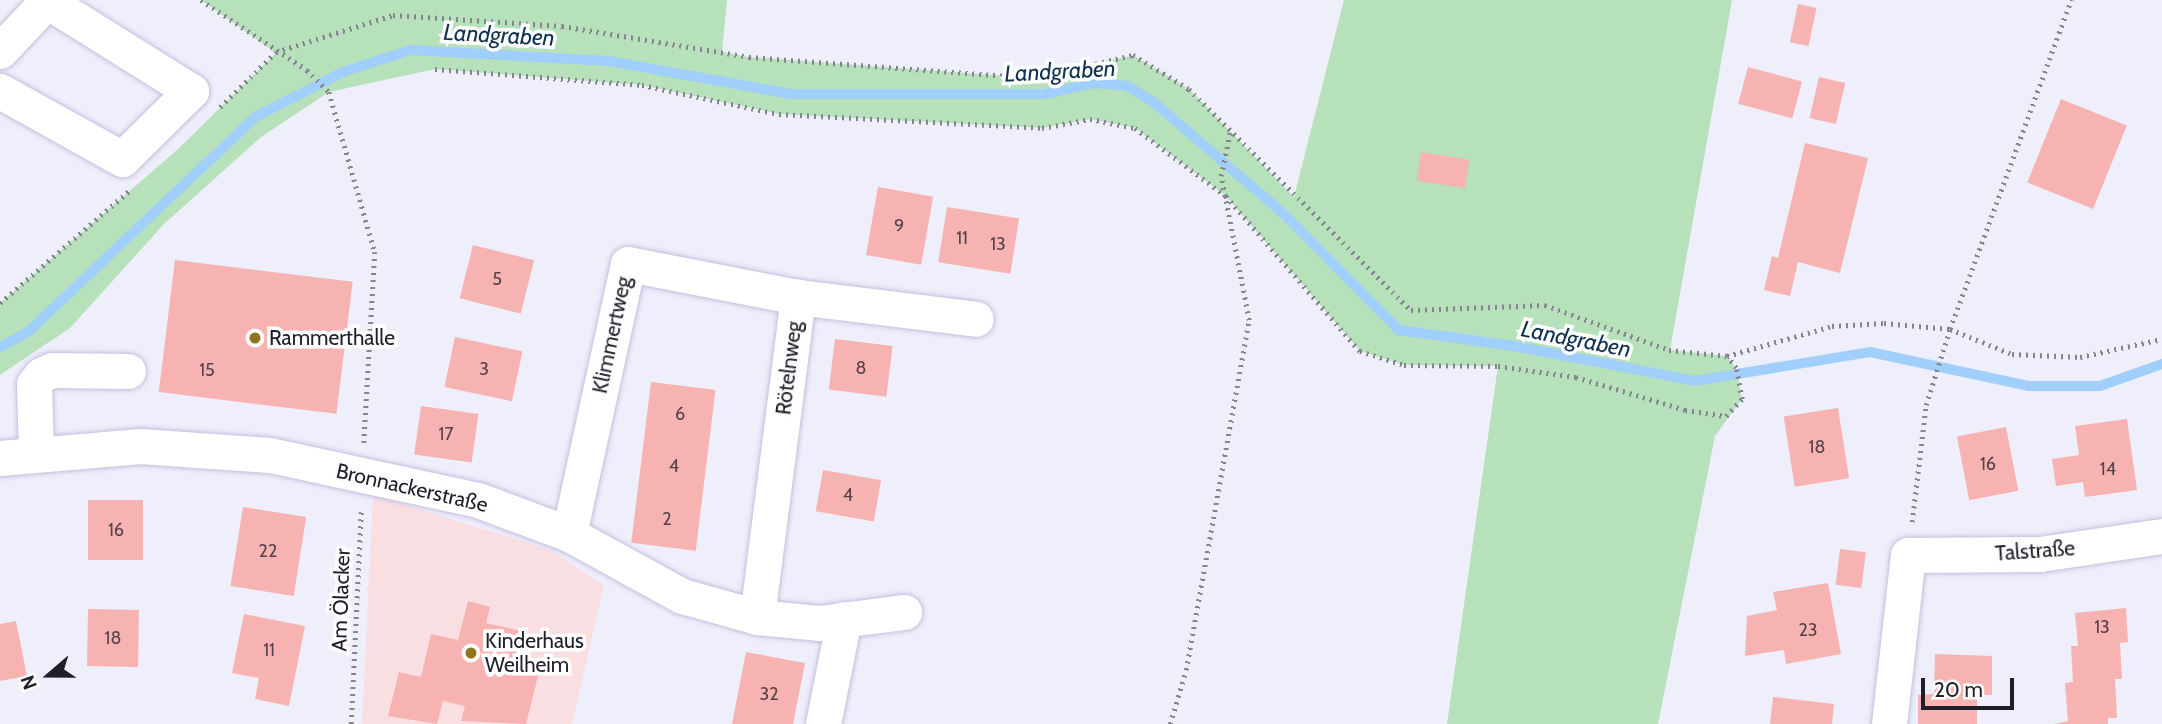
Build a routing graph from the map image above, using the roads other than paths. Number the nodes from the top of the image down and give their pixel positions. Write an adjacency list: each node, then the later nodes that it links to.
1 (47, 0): 2 (street); 3 (street)
2 (0, 51)
3 (0, 91)
4 (798, 297): 5 (street, Rötelnweg); 9 (street, Klimmertweg); 12 (street, Rötelnweg)
5 (976, 319)
6 (128, 371): 7 (street)
7 (36, 452): 8 (street, Bronnackerstraße); 9 (street, Bronnackerstraße)
8 (0, 458)
9 (569, 534): 12 (street, Bronnackerstraße)
10 (2162, 536): 15 (street, Talstraße)
11 (904, 612): 13 (street, Bronnackerstraße)
12 (757, 617): 13 (street, Bronnackerstraße)
13 (845, 619): 14 (street)
14 (823, 724)
15 (1889, 724)

